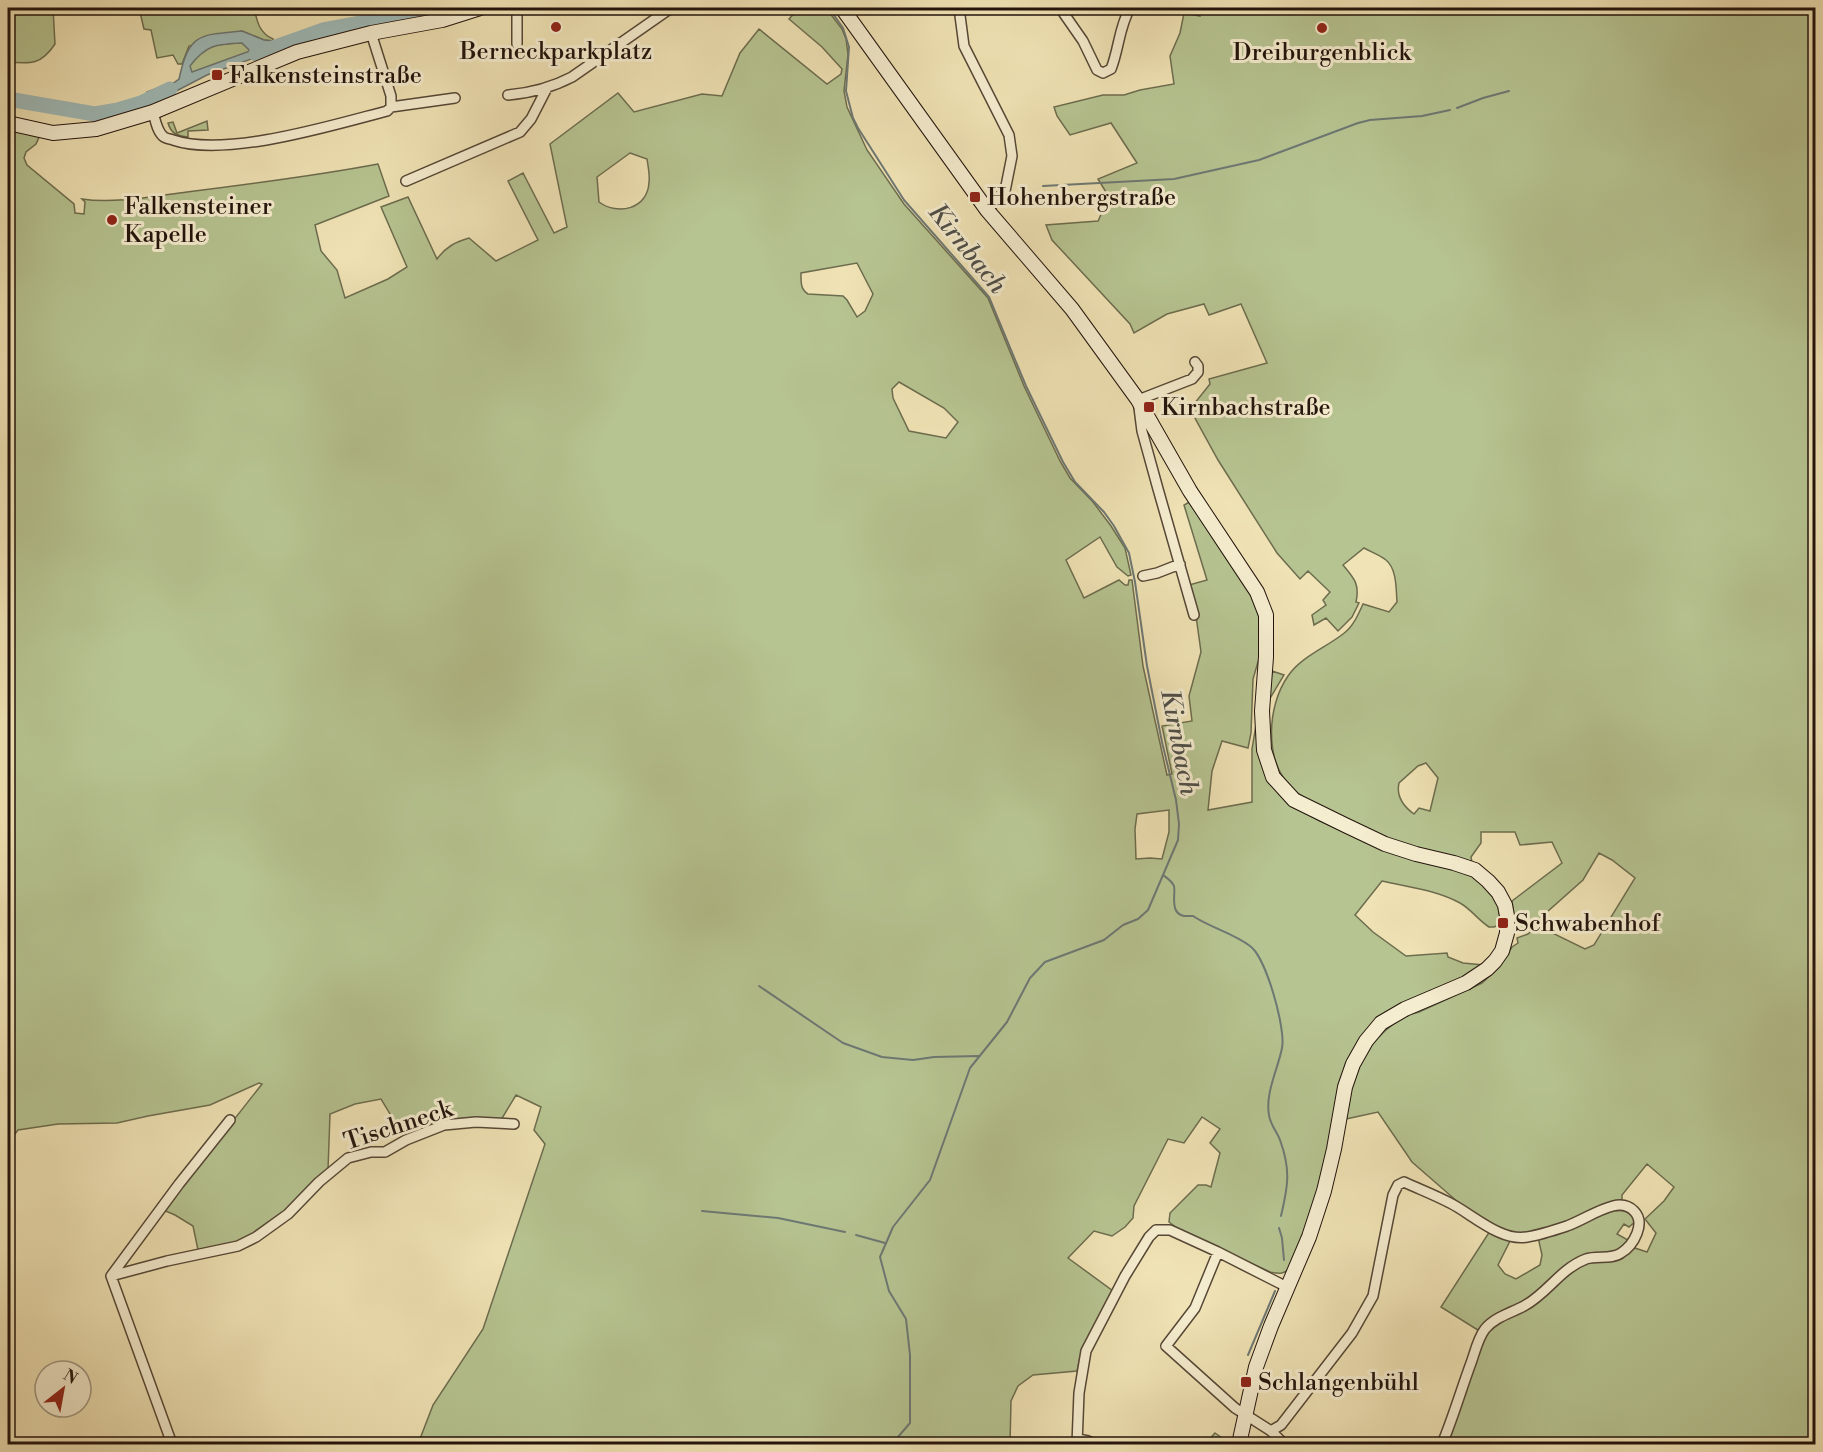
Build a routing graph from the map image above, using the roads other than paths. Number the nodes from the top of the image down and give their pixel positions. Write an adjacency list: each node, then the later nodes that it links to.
1 (480, 8): 8 (main road)
2 (517, 8): 9 (street)
3 (671, 8): 10 (street)
4 (842, 8): 17 (main road)
5 (959, 8): 17 (street)
6 (1060, 8): 7 (street)
7 (1130, 8)
8 (371, 33): 13 (street); 14 (main road)
9 (517, 44)
10 (547, 88): 11 (street); 16 (street)
11 (508, 95)
12 (455, 98): 13 (street)
13 (391, 107): 14 (street)
14 (153, 112): 15 (main road)
15 (8, 123)
16 (406, 181)
17 (987, 210): 19 (main road)
18 (1195, 362): 19 (street)
19 (1138, 400): 20 (street); 27 (main road)
20 (1180, 564): 21 (street); 22 (street)
21 (1143, 576)
22 (1194, 615)
23 (230, 1120): 26 (street)
24 (514, 1124): 26 (street, Tischneck)
25 (1218, 1252): 27 (street); 28 (street); 30 (street)
26 (111, 1276): 31 (street)
27 (1287, 1287): 28 (main road)
28 (1246, 1413): 29 (street); 33 (main road)
29 (1271, 1431): 34 (street); 35 (street)
30 (1078, 1442): 32 (street)
31 (172, 1444)
32 (1095, 1444)
33 (1239, 1444)
34 (1284, 1444)
35 (1442, 1444)

